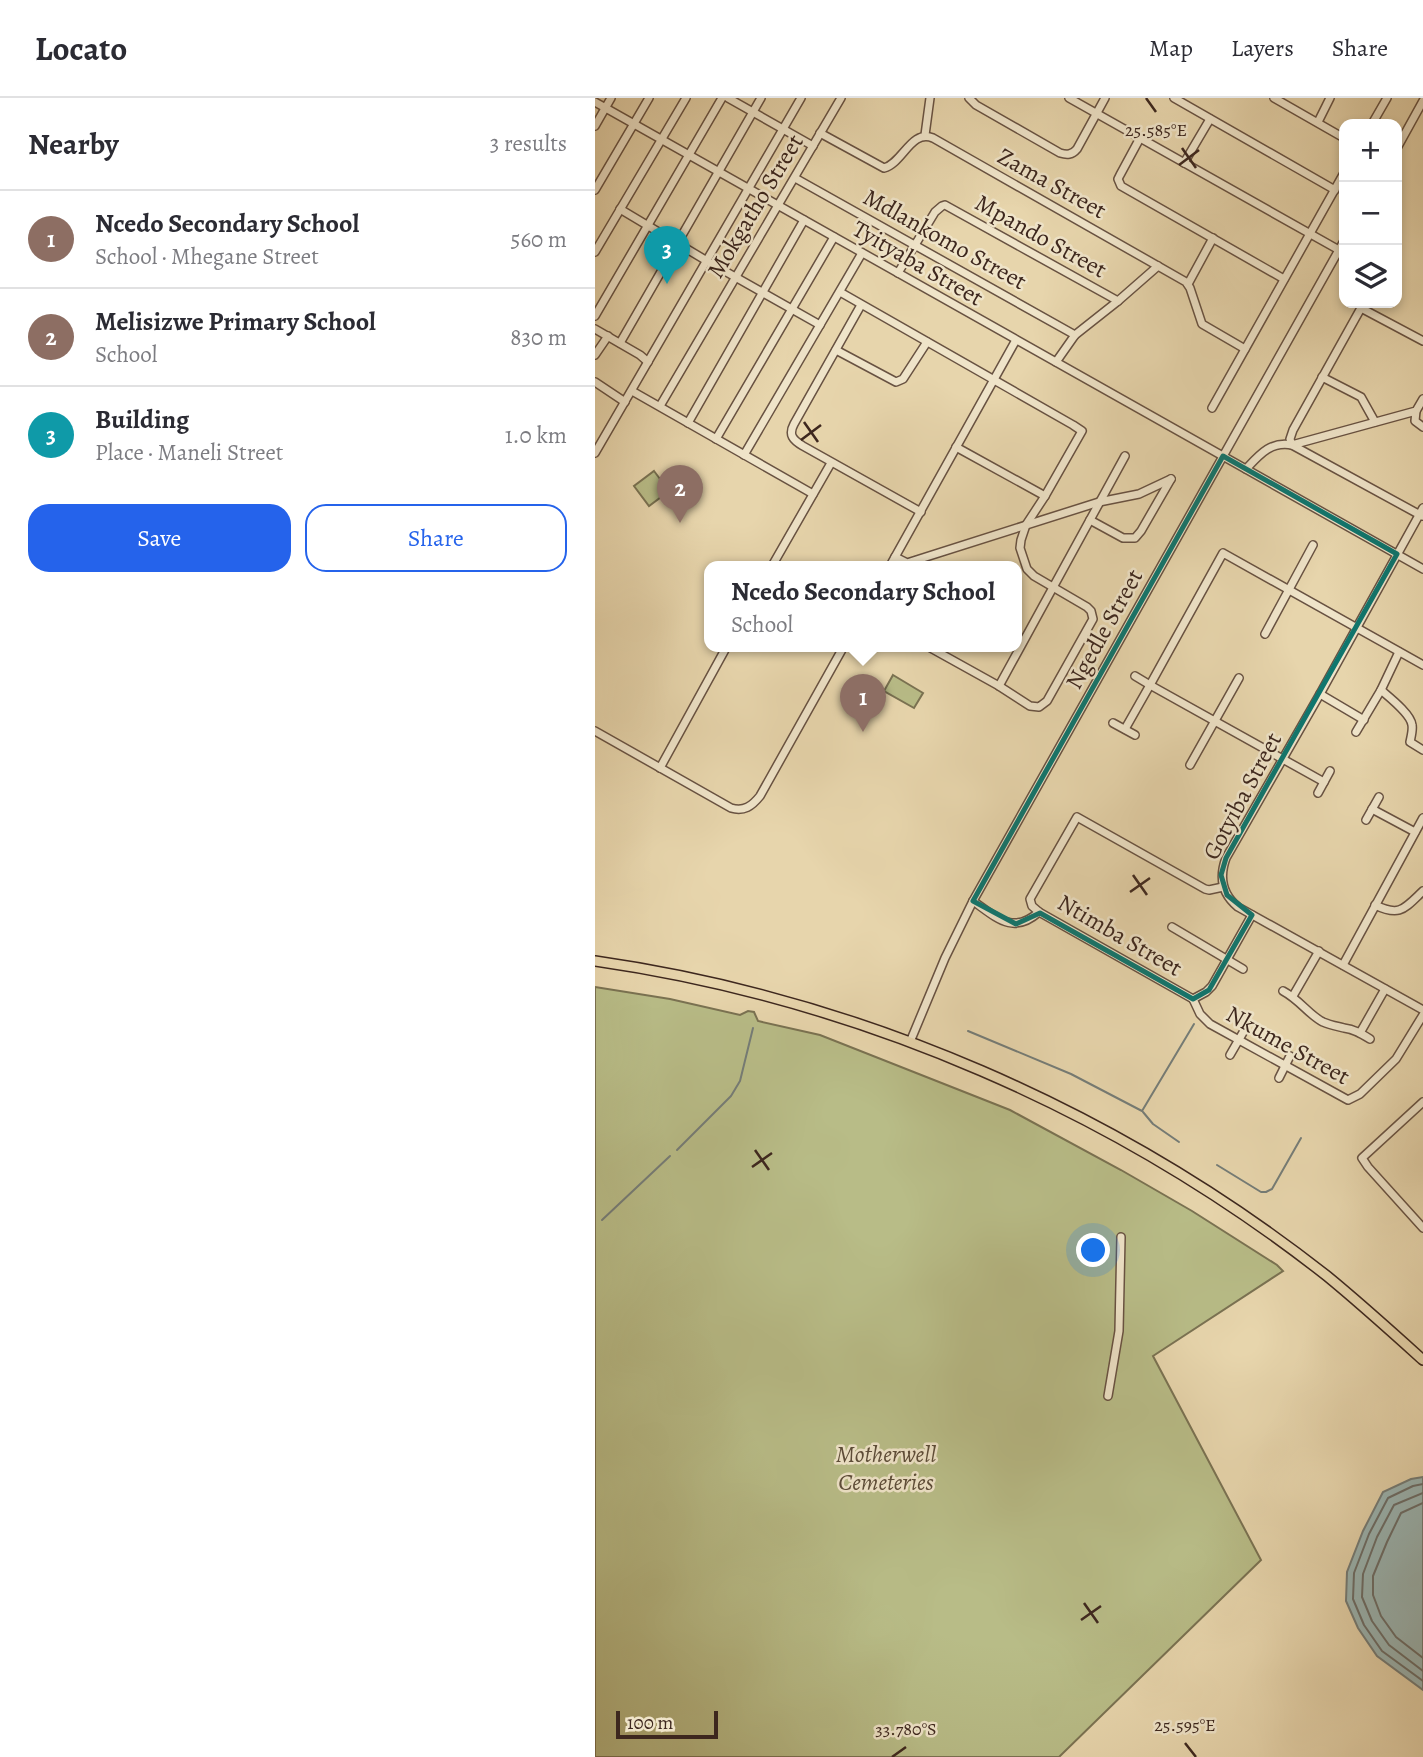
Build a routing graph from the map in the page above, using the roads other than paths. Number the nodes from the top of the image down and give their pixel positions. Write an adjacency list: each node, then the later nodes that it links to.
1 (611, 98): 19 (street)
2 (649, 98): 25 (street)
3 (686, 98): 33 (street)
4 (722, 98): 35 (street)
5 (728, 98): 20 (street)
6 (761, 98): 20 (street)
7 (801, 98): 27 (street)
8 (841, 98): 28 (street, Mokgatho Street)
9 (930, 98): 29 (street)
10 (969, 98): 21 (street)
11 (1069, 98): 21 (street)
12 (1105, 98): 21 (street)
13 (1174, 98): 22 (street)
14 (1274, 98): 24 (street)
15 (1330, 98): 24 (street)
16 (1387, 98): 23 (street)
17 (1423, 101): 32 (street)
18 (595, 102): 19 (street, Tyityaba Street)
19 (605, 108): 25 (street, Tyityaba Street); 26 (street)
20 (753, 112): 27 (street); 37 (street)
21 (1097, 114): 31 (street)
22 (1210, 118): 36 (street); 42 (street)
23 (1375, 119)
24 (1318, 122): 30 (street)
25 (633, 124): 33 (street, Tyityaba Street); 41 (street)
26 (595, 126)
27 (783, 129): 34 (street); 40 (street)
28 (820, 133): 29 (street); 34 (street, Mokgatho Street)
29 (925, 135): 56 (street, Zama Street)
30 (1339, 135)
31 (1140, 138): 36 (street); 49 (street)
32 (1402, 139)
33 (661, 140): 35 (street, Tyityaba Street); 44 (street)
34 (813, 146): 38 (street, Mokgatho Street)
35 (690, 155): 37 (street, Tyityaba Street); 46 (street)
36 (1184, 163): 47 (street)
37 (719, 172): 40 (street, Tyityaba Street); 50 (street)
38 (795, 178): 43 (street, Mokgatho Street); 51 (street, Mdlankomo Street)
39 (1339, 182): 42 (street)
40 (750, 189): 43 (street, Tyityaba Street); 55 (street)
41 (595, 190)
42 (1335, 190): 47 (street)
43 (778, 205): 45 (street, Tyityaba Street); 58 (street, Mokgatho Street)
44 (620, 209): 46 (street); 53 (street)
45 (804, 220): 48 (street, Tyityaba Street); 61 (street)
46 (648, 226): 50 (street); 66 (street)
47 (1310, 233): 52 (street); 59 (street)
48 (834, 237): 54 (street, Tyityaba Street); 65 (street)
49 (1213, 238): 59 (street); 60 (street)
50 (677, 243): 55 (street); 74 (street)
51 (917, 245): 57 (street, Mpando Street); 63 (street, Mpando Street); 69 (street, Mdlankomo Street)
52 (1339, 250): 98 (street, Ngedle Street)
53 (595, 252)
54 (862, 253): 57 (street, Tyityaba Street); 62 (street)
55 (707, 261): 58 (street); 78 (street)
56 (1158, 266): 60 (street, Zama Street); 63 (street)
57 (898, 274): 71 (street, Tyityaba Street)
58 (736, 277): 61 (street); 86 (street, Mokgatho Street)
59 (1284, 279): 75 (street)
60 (1188, 285): 75 (street)
61 (763, 292): 65 (street); 90 (street)
62 (839, 292): 64 (street); 67 (street)
63 (1118, 301): 69 (street)
64 (861, 305): 73 (street); 76 (street)
65 (792, 309): 67 (street); 92 (street)
66 (595, 316)
67 (820, 325): 96 (street)
68 (595, 329): 70 (street)
69 (1075, 335): 79 (street)
70 (608, 336): 74 (street); 77 (street)
71 (1016, 340): 79 (street, Tyityaba Street); 81 (street)
72 (1423, 341): 80 (street)
73 (927, 342): 76 (street); 81 (street)
74 (619, 343): 78 (street)
75 (1245, 349): 87 (street)
76 (836, 350): 99 (street)
77 (595, 355)
78 (648, 362): 83 (street)
79 (1056, 362): 98 (street, Tyityaba Street)
80 (1322, 377): 89 (street); 93 (street)
81 (994, 381): 94 (street); 102 (street)
82 (595, 382): 85 (street)
83 (632, 391): 85 (street); 86 (street)
84 (1423, 399): 88 (street)
85 (625, 402): 95 (street)
86 (660, 406): 90 (street)
87 (1212, 408)
88 (1416, 411): 89 (street); 91 (street)
89 (1375, 422): 93 (street)
90 (688, 423): 92 (street)
91 (1423, 427)
92 (716, 439): 96 (street)
93 (1293, 445): 100 (street); 105 (street)
94 (956, 447): 102 (street); 104 (street)
95 (595, 453)
96 (744, 455): 101 (street)
97 (1125, 456): 103 (street)
98 (1223, 456): 100 (street, Tyityaba Street); 152 (street, Ngedle Street)
99 (831, 463): 101 (street); 104 (street)
100 (1246, 469): 109 (street, Tyityaba Street)
101 (813, 494): 110 (street)
102 (1045, 496): 107 (street)
103 (1099, 502): 106 (street); 106 (street); 107 (street)
104 (921, 512): 111 (street)
105 (1422, 513): 109 (street, Gotyiba Street)
106 (1090, 520): 114 (street)
107 (1026, 525): 112 (street); 114 (street)
108 (1313, 545): 115 (street)
109 (1397, 554): 113 (street, Tyityaba Street); 116 (street, Gotyiba Street)
110 (775, 561)
111 (891, 561)
112 (913, 561)
113 (1423, 569)
114 (1053, 587): 118 (street); 128 (street)
115 (1290, 589): 116 (street); 117 (street); 127 (street)
116 (1357, 627): 123 (street); 130 (street, Gotyiba Street)
117 (1265, 634)
118 (1022, 644)
119 (724, 652): 141 (street)
120 (841, 652): 141 (street)
121 (938, 652): 128 (street)
122 (1018, 652): 128 (street)
123 (1399, 652): 124 (street); 129 (street)
124 (1423, 665)
125 (1135, 676): 127 (street)
126 (1239, 678): 132 (street)
127 (1150, 685): 132 (street); 134 (street)
128 (999, 686)
129 (1381, 690): 131 (street); 138 (street)
130 (1320, 694): 131 (street); 139 (street, Gotyiba Street)
131 (1364, 720): 136 (street)
132 (1216, 721): 139 (street); 140 (street)
133 (1113, 723): 134 (street)
134 (1125, 729): 137 (street)
135 (595, 731): 141 (street)
136 (1356, 732)
137 (1135, 735)
138 (1423, 750)
139 (1283, 759): 143 (street); 150 (street, Gotyiba Street)
140 (1190, 765)
141 (660, 768)
142 (1330, 771): 143 (street)
143 (1324, 782): 144 (street)
144 (1318, 793)
145 (1379, 797): 146 (street)
146 (1372, 809): 148 (street); 149 (street)
147 (1423, 818): 149 (street)
148 (1366, 820)
149 (1415, 832): 153 (street)
150 (1223, 887): 154 (street, Ntimba Street); 155 (street, Gotyiba Street)
151 (1423, 891): 153 (street)
152 (973, 901): 154 (street); 172 (street, Ngedle Street)
153 (1375, 905): 160 (street)
154 (1039, 912): 165 (street, Ntimba Street)
155 (1252, 915): 157 (street, Gotyiba Street); 158 (street, Ntimba Street)
156 (1172, 927): 158 (street, Ntimba Street)
157 (1319, 951): 160 (street, Gotyiba Street); 164 (street)
158 (1227, 959): 161 (street, Ntimba Street); 165 (street, Ntimba Street)
159 (595, 961): 172 (main road)
160 (1343, 965): 162 (street, Gotyiba Street)
161 (1243, 969)
162 (1385, 989): 166 (street, Gotyiba Street); 169 (street)
163 (1283, 992): 164 (street)
164 (1293, 996): 169 (street)
165 (1193, 999): 171 (street, Nkume Street)
166 (1423, 1010)
167 (1423, 1015): 175 (street, Nkume Street)
168 (1245, 1029): 171 (street)
169 (1360, 1033): 170 (street)
170 (1370, 1039)
171 (1240, 1040): 173 (street); 175 (street, Nkume Street)
172 (910, 1042): 180 (main road)
173 (1230, 1055)
174 (1290, 1056): 175 (street)
175 (1286, 1065): 176 (street)
176 (1279, 1078)
177 (1423, 1102): 178 (street)
178 (1423, 1228)
179 (1121, 1237): 181 (street)
180 (1423, 1360)
181 (1108, 1396)

